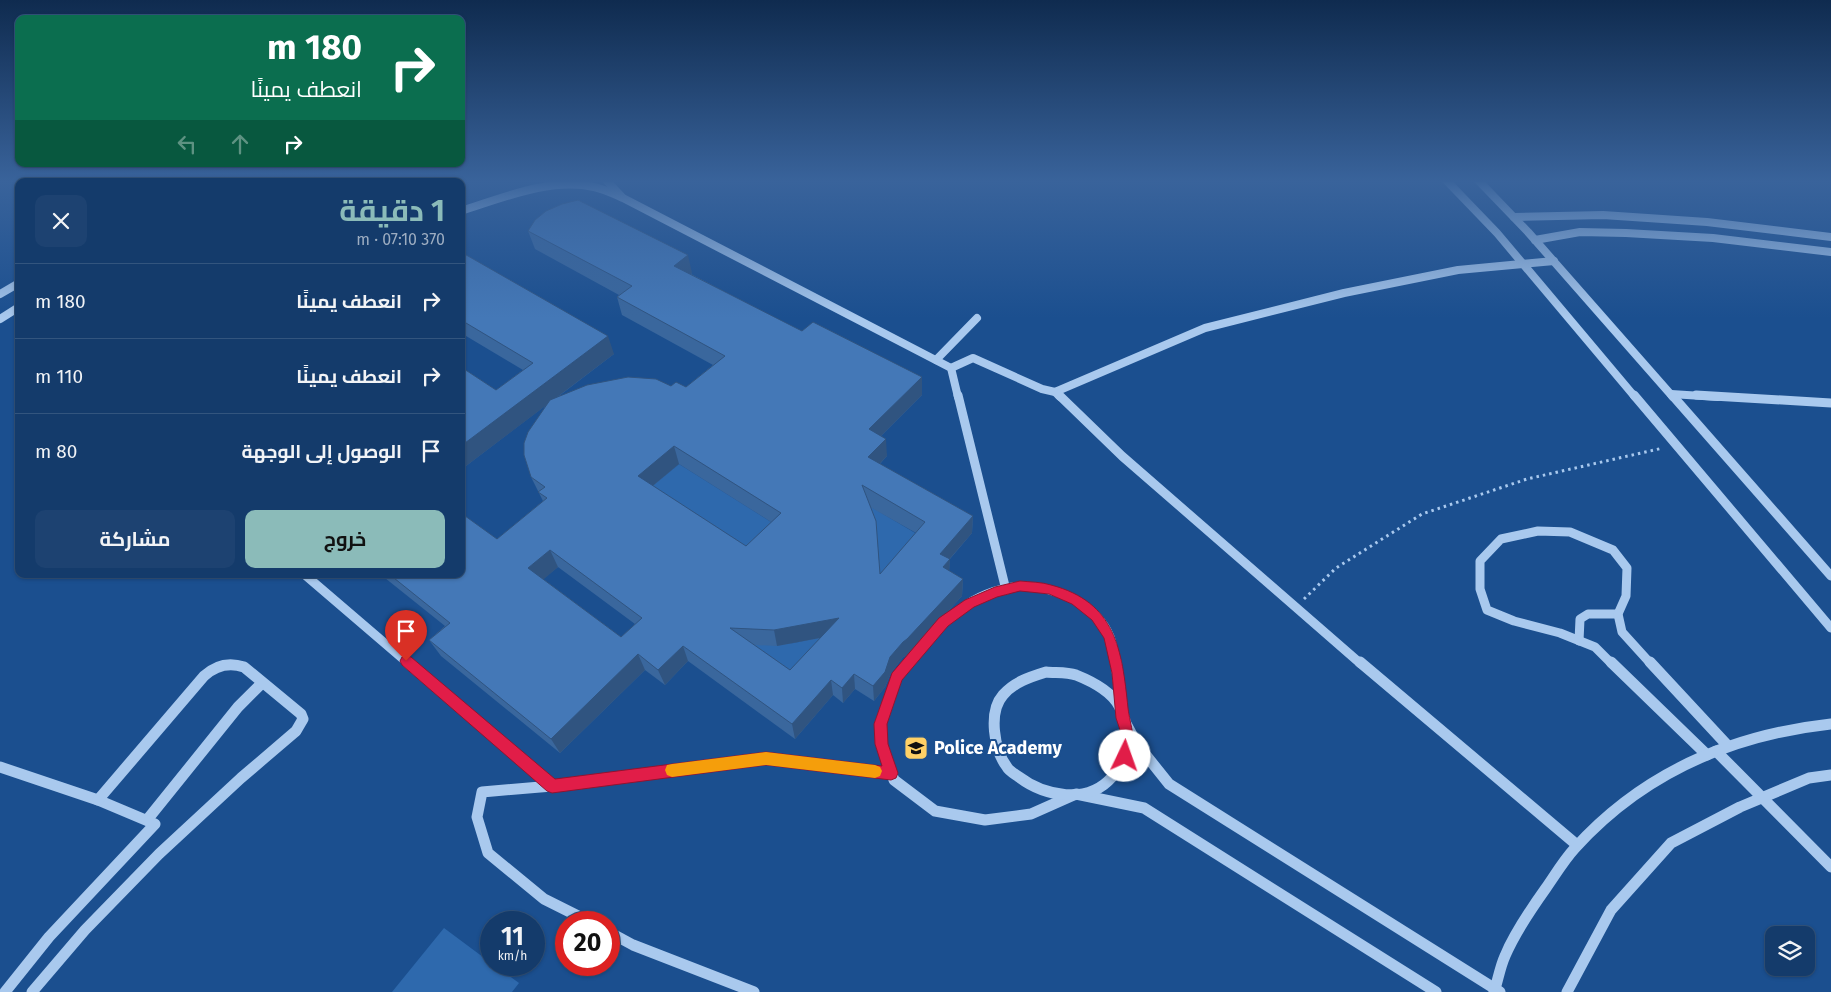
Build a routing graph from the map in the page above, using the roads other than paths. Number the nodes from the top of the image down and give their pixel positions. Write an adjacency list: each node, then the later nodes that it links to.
1 (678, 226): 15 (lane)
2 (1491, 226): 9 (street)
3 (1522, 226): 6 (street)
4 (1741, 226): 5 (street)
5 (1831, 237)
6 (1535, 240): 7 (street); 8 (street)
7 (1831, 252)
8 (1554, 261): 9 (street); 18 (street)
9 (1522, 262): 17 (street); 24 (street)
10 (15, 285): 11 (street)
11 (0, 294)
12 (15, 310): 14 (street)
13 (977, 318): 15 (street)
14 (0, 319)
15 (936, 360): 16 (lane)
16 (951, 368): 17 (street); 22 (lane)
17 (1055, 392): 39 (street)
18 (1670, 394): 19 (street); 20 (street)
19 (1831, 402)
20 (1831, 576)
21 (309, 578): 34 (street)
22 (1006, 590): 27 (street); 32 (street)
23 (1618, 614): 25 (street); 25 (street); 29 (street)
24 (1831, 628)
25 (1579, 641): 30 (street)
26 (262, 683): 37 (street); 38 (street); 45 (street)
27 (1122, 718): 35 (street); 35 (street); 43 (street)
28 (1831, 724): 29 (street)
29 (1728, 746): 30 (street)
30 (1711, 753): 36 (lane); 39 (street)
31 (0, 767): 37 (lane)
32 (891, 773): 34 (street); 35 (street)
33 (1831, 775): 36 (street)
34 (552, 786): 41 (street)
35 (1076, 794): 47 (street)
36 (1763, 798): 40 (lane); 48 (street)
37 (98, 800): 38 (lane)
38 (147, 820): 44 (street)
39 (1577, 846): 43 (street)
40 (1831, 867)
41 (568, 911)
42 (620, 938): 46 (street)
43 (1496, 991)
44 (5, 992)
45 (32, 992)
46 (754, 992)
47 (1436, 992)
48 (1567, 992)

